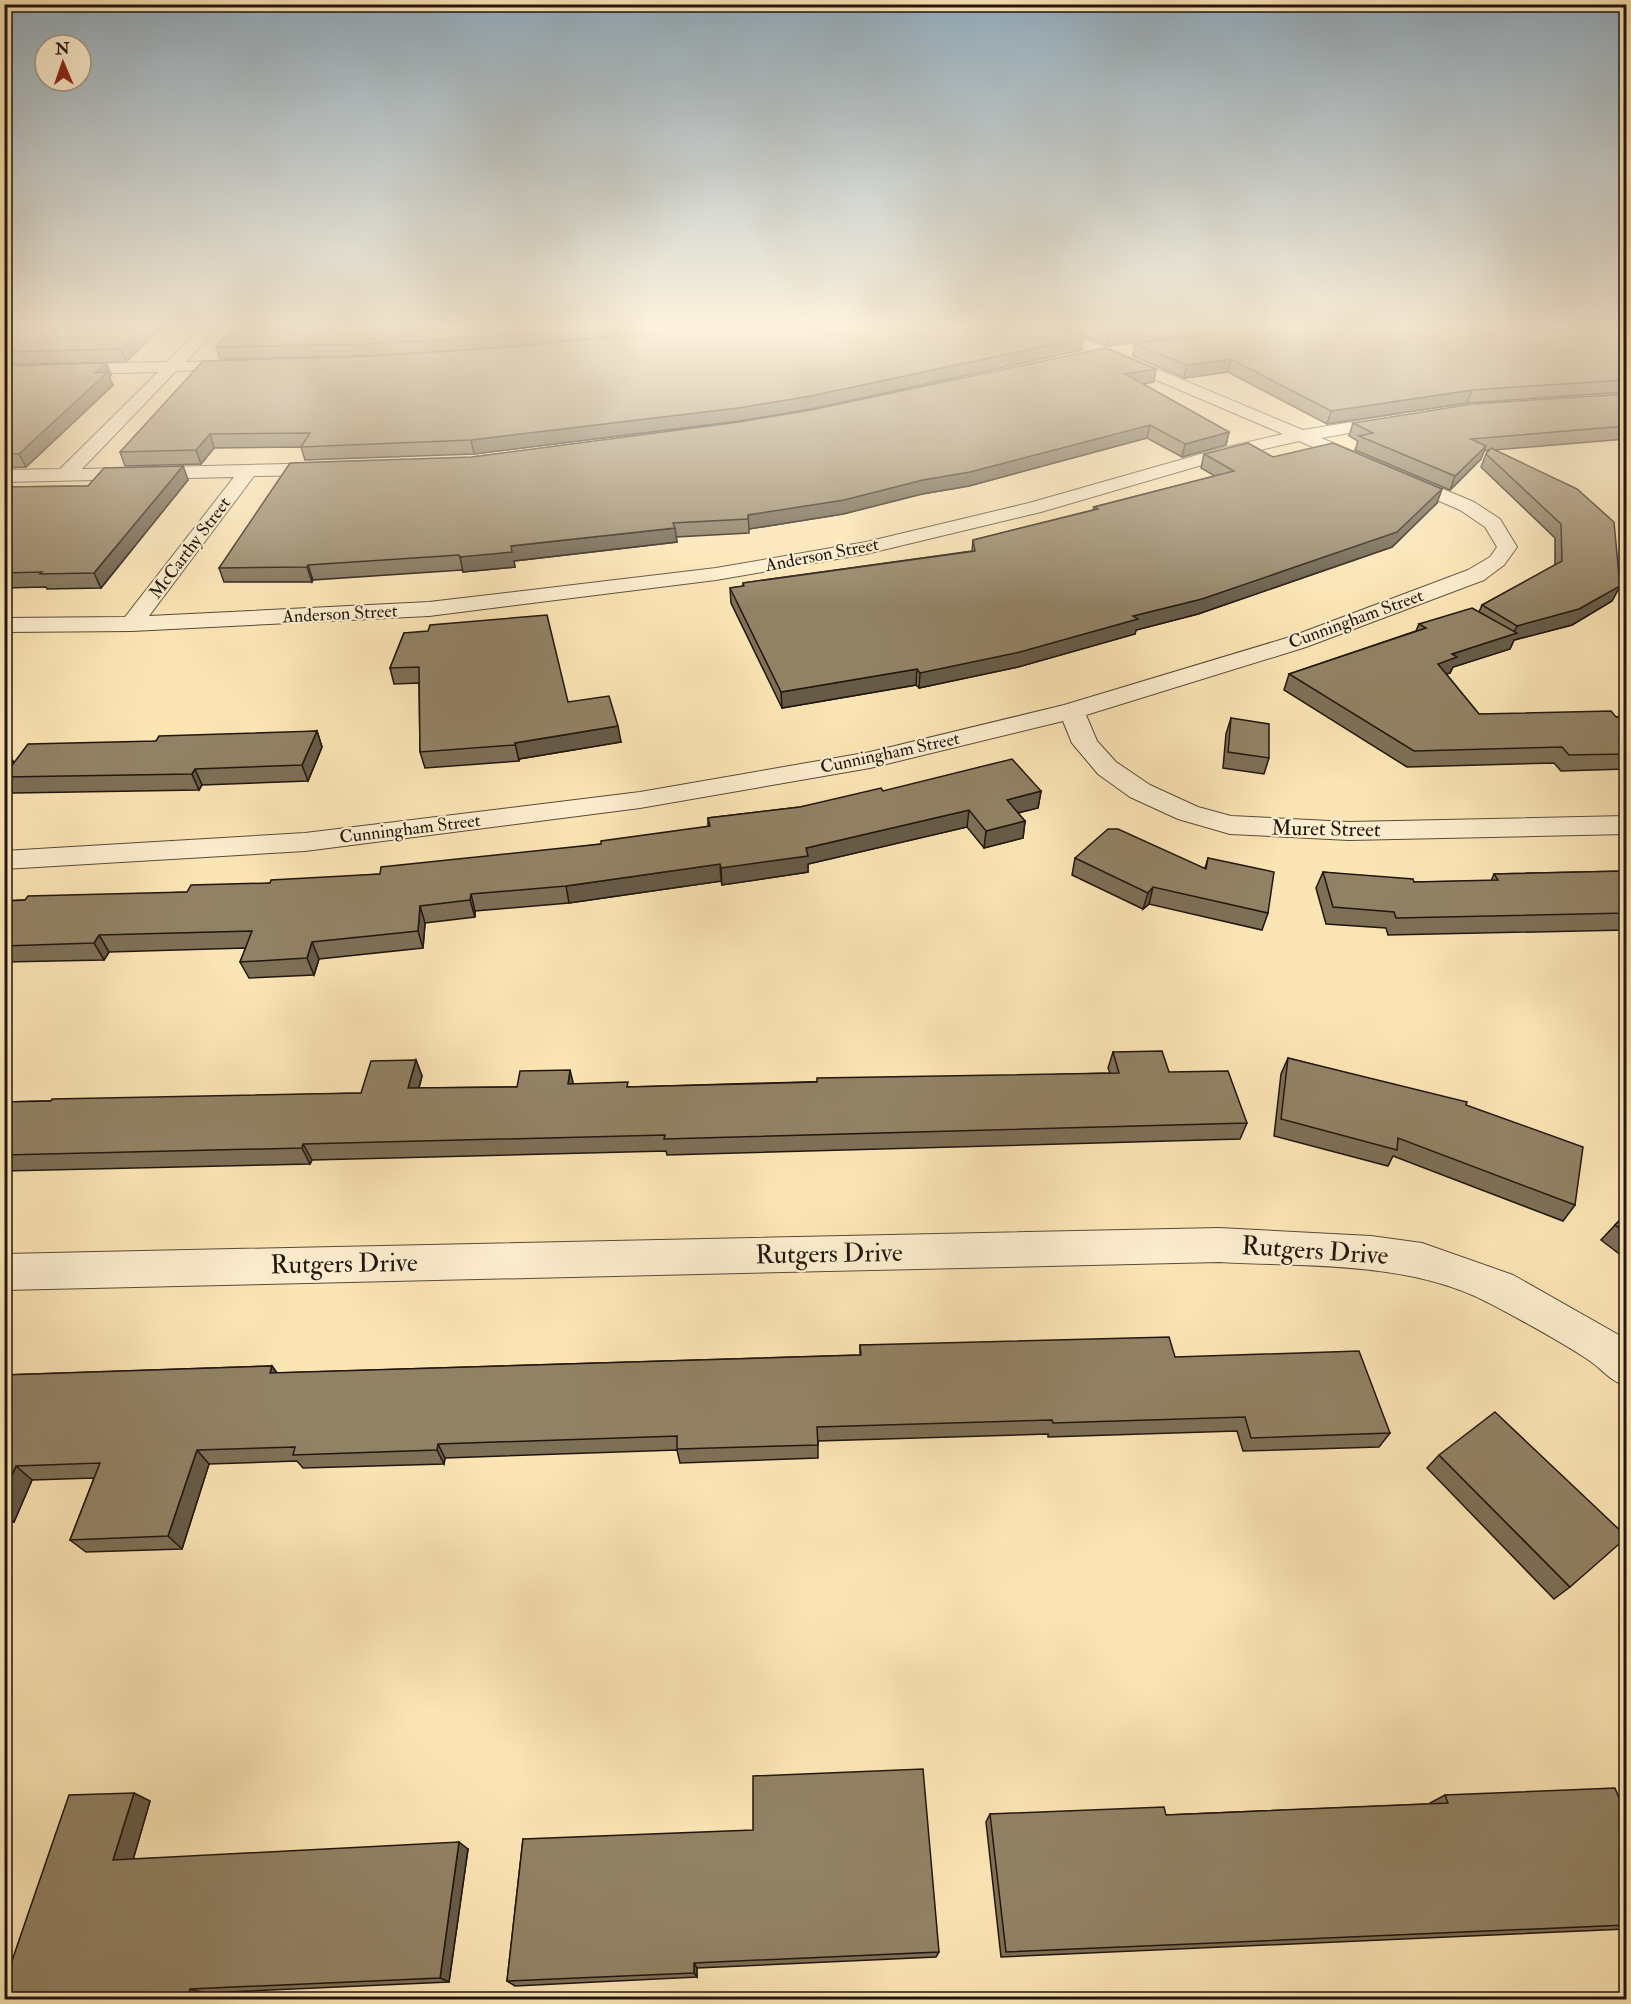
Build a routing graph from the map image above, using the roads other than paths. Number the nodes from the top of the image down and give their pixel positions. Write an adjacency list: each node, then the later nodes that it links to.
1 (119, 421): 7 (street)
2 (1269, 421): 4 (street)
3 (1390, 421): 4 (street, Anderson Street)
4 (1304, 435): 9 (street, Anderson Street); 11 (street, Cunningham Street)
5 (350, 468): 6 (street)
6 (248, 471): 7 (street); 9 (street, McCarthy Street)
7 (66, 474): 8 (street)
8 (4, 476)
9 (132, 624): 10 (street, Anderson Street)
10 (4, 625)
11 (1072, 711): 12 (street, Muret Street); 13 (street, Cunningham Street)
12 (1626, 825)
13 (4, 860)
14 (4, 1272): 15 (street, Rutgers Drive)
15 (1626, 1366)

